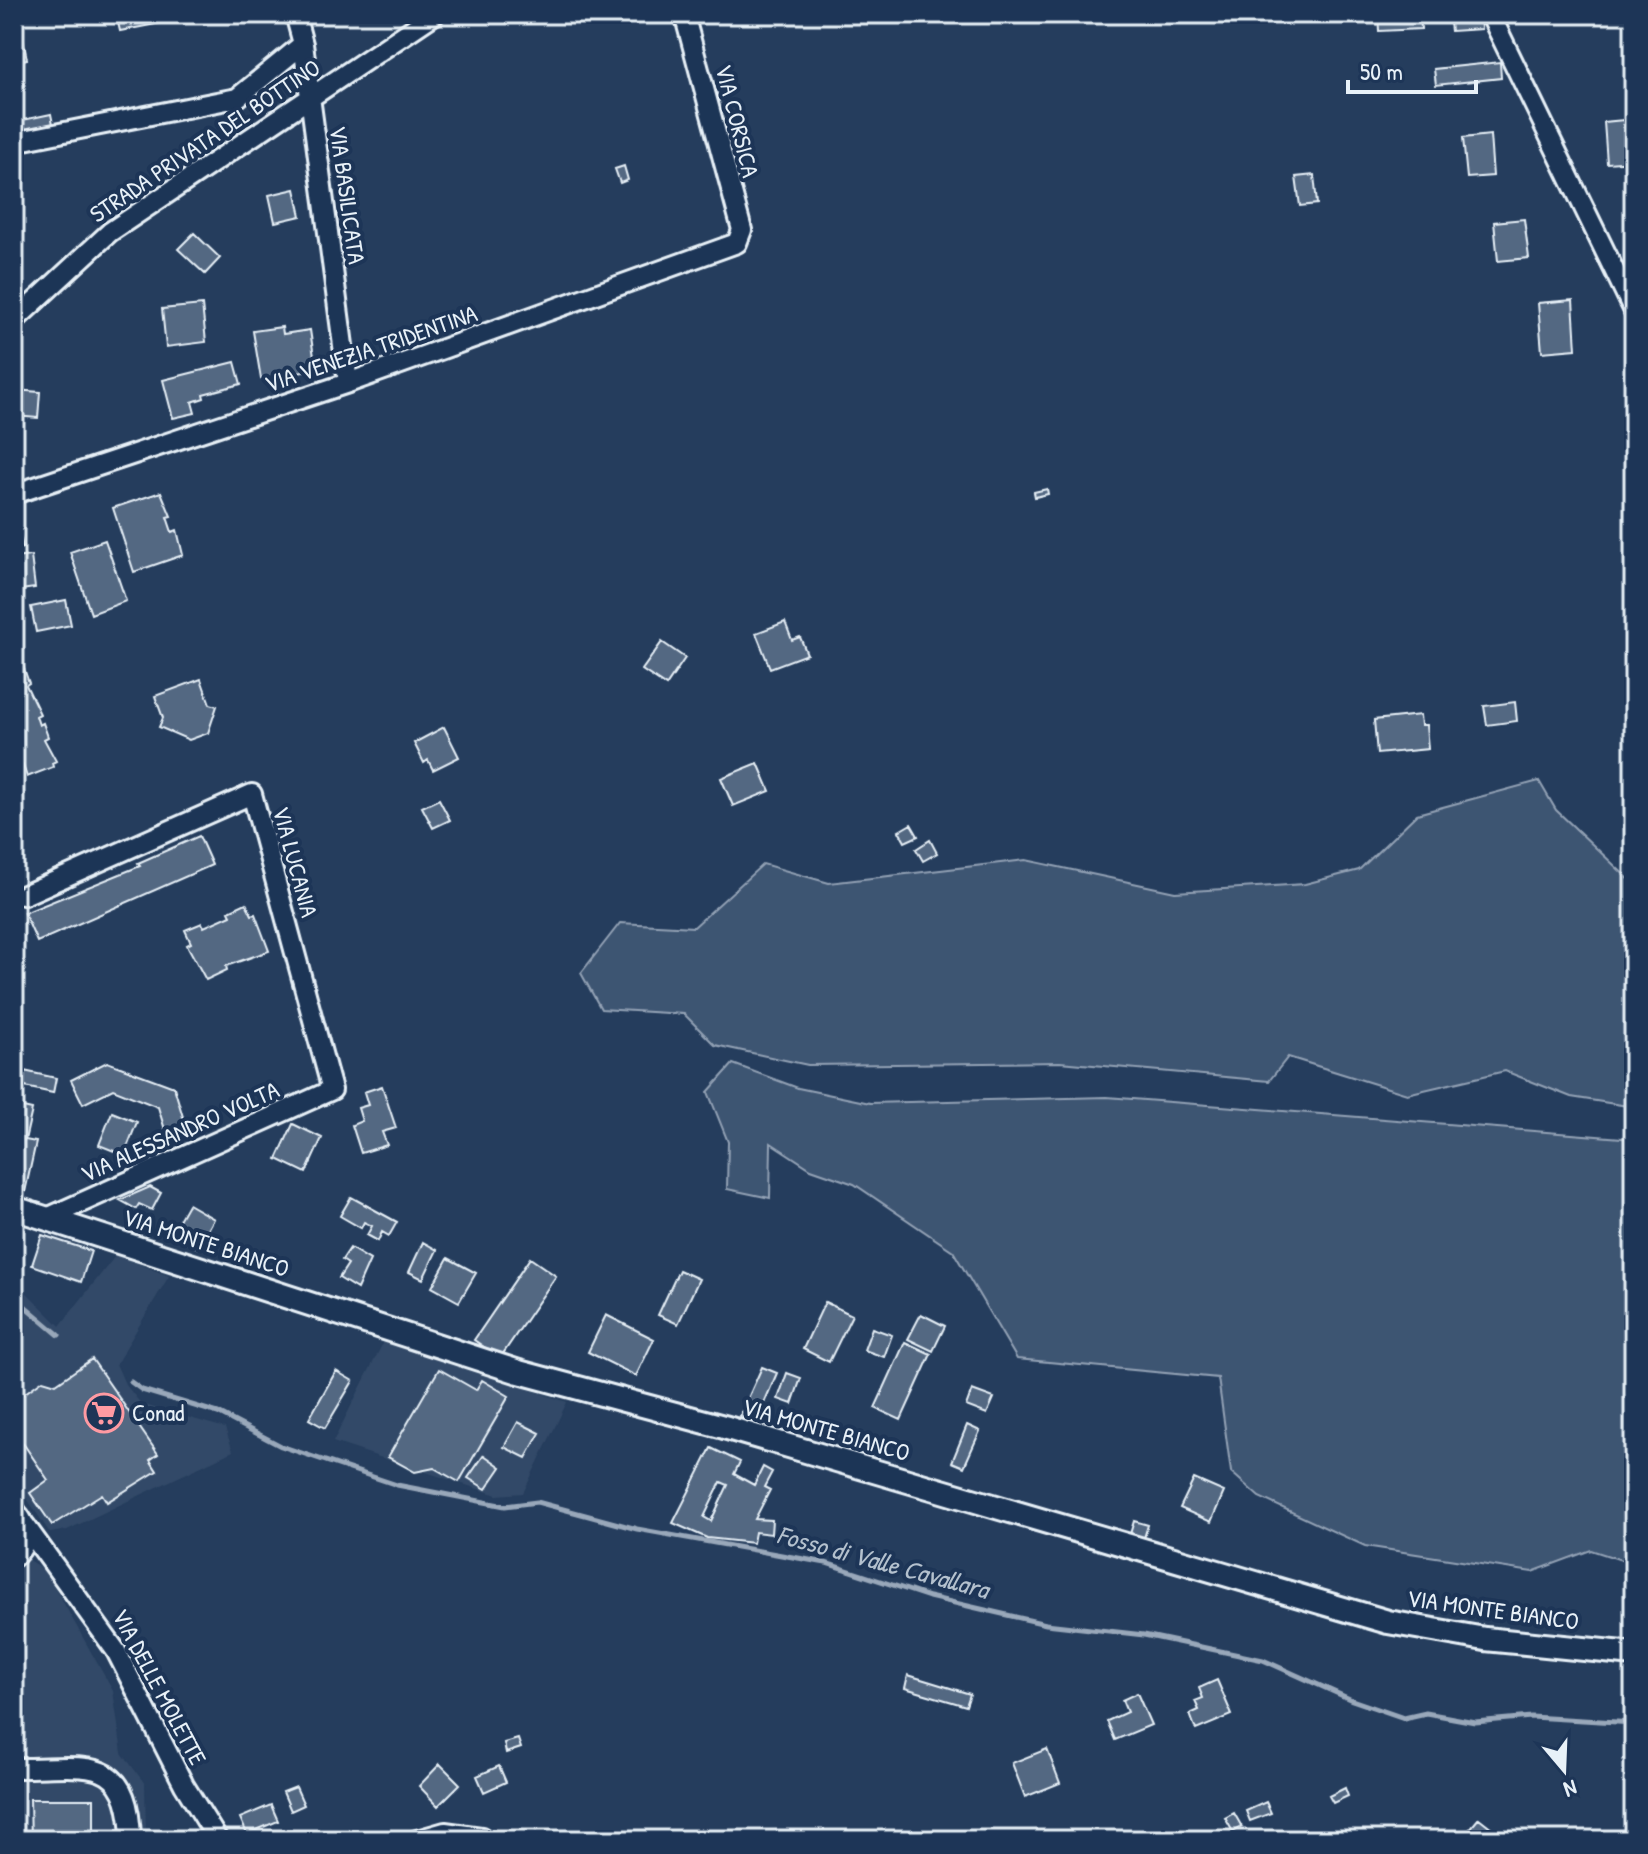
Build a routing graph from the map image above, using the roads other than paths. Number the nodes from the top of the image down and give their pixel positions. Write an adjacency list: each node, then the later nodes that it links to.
1 (295, 14): 5 (street, VIA BASILICATA)
2 (435, 14): 6 (street, STRADA PRIVATA DEL BOTTINO)
3 (684, 14): 8 (street, VIA CORSICA)
4 (1490, 14): 9 (street)
5 (303, 44): 6 (street, VIA BASILICATA); 7 (street)
6 (310, 99): 10 (street, STRADA PRIVATA DEL BOTTINO); 11 (street, VIA BASILICATA)
7 (14, 142)
8 (740, 240): 11 (street, VIA VENEZIA TRIDENTINA)
9 (1634, 311)
10 (14, 321)
11 (348, 383): 12 (street, VIA VENEZIA TRIDENTINA)
12 (14, 494)
13 (24, 895): 14 (street, VIA LUCANIA)
14 (332, 1090): 16 (street, VIA ALESSANDRO VOLTA)
15 (14, 1208): 16 (main road, VIA MONTE BIANCO)
16 (47, 1218): 20 (main road, VIA MONTE BIANCO)
17 (18, 1514): 18 (street); 19 (street, VIA DELLE MOLETTE)
18 (17, 1555): 19 (street)
19 (52, 1561): 24 (street, VIA DELLE MOLETTE)
20 (1634, 1654)
21 (14, 1768): 23 (street)
22 (481, 1837): 25 (street)
23 (131, 1840)
24 (218, 1840)
25 (417, 1840)

